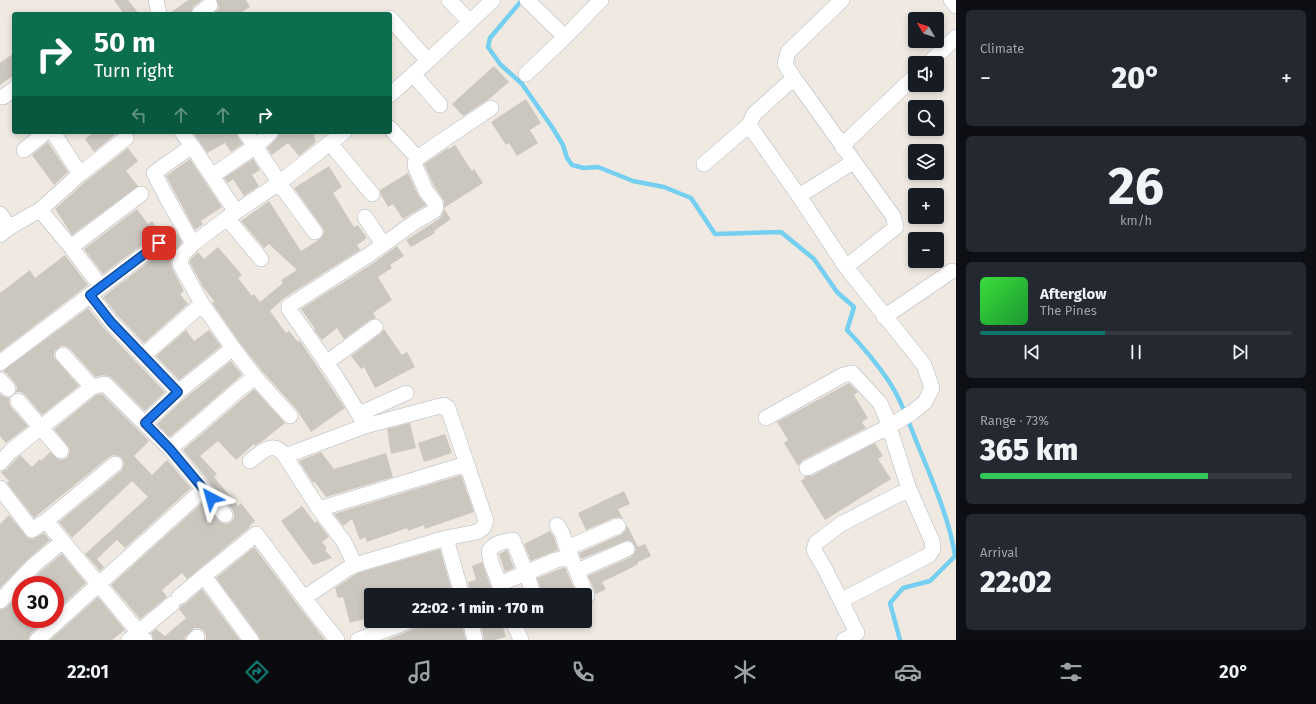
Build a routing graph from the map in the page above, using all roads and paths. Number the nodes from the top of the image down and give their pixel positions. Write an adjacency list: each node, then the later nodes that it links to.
1 (156, 0): 9 (street)
2 (449, 0): 11 (street)
3 (493, 0): 11 (street)
4 (601, 0): 12 (street)
5 (842, 0): 18 (street)
6 (951, 0): 8 (street)
7 (529, 2): 12 (street)
8 (956, 6)
9 (159, 12)
10 (392, 20): 15 (street)
11 (470, 22): 15 (street)
12 (565, 37): 17 (street)
13 (956, 38): 14 (street)
14 (937, 56)
15 (428, 61): 16 (street)
16 (413, 74): 20 (street); 21 (street)
17 (526, 74)
18 (794, 78): 23 (street); 35 (street)
19 (908, 83): 35 (street)
20 (392, 93)
21 (440, 105)
22 (491, 108): 54 (street)
23 (749, 125): 39 (street); 45 (street)
24 (392, 130): 37 (street)
25 (44, 134): 36 (street)
26 (54, 134): 40 (street)
27 (183, 134): 33 (street)
28 (247, 134): 34 (street)
29 (269, 134): 34 (street)
30 (341, 134): 32 (street)
31 (126, 138): 40 (street)
32 (330, 143): 42 (street); 44 (street)
33 (192, 146): 41 (street); 53 (street)
34 (256, 146): 41 (street); 42 (street)
35 (843, 148): 38 (street)
36 (24, 150)
37 (412, 152)
38 (853, 162): 45 (street); 57 (street)
39 (704, 164)
40 (80, 174): 46 (street)
41 (212, 176): 48 (street)
42 (278, 183): 48 (street); 51 (street)
43 (142, 194): 55 (street)
44 (372, 194)
45 (799, 196): 57 (street)
46 (40, 210): 50 (street); 55 (street)
47 (0, 214): 50 (street)
48 (232, 215): 53 (street); 56 (street)
49 (365, 217): 54 (street)
50 (5, 231)
51 (315, 232)
52 (159, 243): 59 (street)
53 (193, 244): 60 (street)
54 (383, 244): 67 (street)
55 (71, 247): 59 (street)
56 (261, 259)
57 (846, 267): 61 (street)
58 (952, 271): 61 (street)
59 (95, 291): 65 (street); 66 (street)
60 (202, 304): 63 (street); 65 (street)
61 (884, 317): 77 (street)
62 (375, 327): 67 (street)
63 (233, 348): 68 (street); 70 (street)
64 (63, 355): 69 (street)
65 (144, 355): 70 (street)
66 (0, 363)
67 (326, 363): 75 (street)
68 (255, 377): 73 (street); 79 (street)
69 (92, 387): 76 (street); 78 (street)
70 (178, 392): 76 (street)
71 (406, 393): 75 (street)
72 (18, 401): 78 (street)
73 (290, 416)
74 (766, 418): 77 (street)
75 (362, 420): 81 (street); 85 (street)
76 (145, 423): 79 (street)
77 (894, 424): 86 (street); 89 (street)
78 (41, 428): 80 (street); 83 (street)
79 (170, 449): 88 (street)
80 (61, 451)
81 (285, 456): 82 (street); 90 (street)
82 (250, 461)
83 (0, 463)
84 (114, 464): 92 (street)
85 (466, 464): 90 (street); 95 (street)
86 (807, 468)
87 (0, 488): 92 (street)
88 (204, 489): 91 (street); 103 (street)
89 (909, 490): 111 (street); 111 (street)
90 (319, 509): 99 (street)
91 (224, 515)
92 (46, 521): 96 (street)
93 (557, 525): 98 (street)
94 (618, 526): 98 (street)
95 (446, 538): 99 (street); 104 (street)
96 (62, 542): 103 (street); 109 (street)
97 (627, 549): 100 (street)
98 (569, 552): 100 (street); 101 (street)
99 (356, 565): 110 (street)
100 (577, 571): 108 (street)
101 (526, 573): 105 (street); 106 (street); 107 (street)
102 (204, 576): 110 (street); 116 (street); 118 (street)
103 (99, 584): 116 (street); 117 (street)
104 (460, 588)
105 (500, 588)
106 (504, 588)
107 (531, 588)
108 (584, 588)
109 (2, 596)
110 (304, 598): 119 (street)
111 (842, 600): 115 (street)
112 (391, 628): 120 (street)
113 (472, 628): 121 (street)
114 (516, 628): 122 (street)
115 (860, 636): 123 (street)
116 (137, 637)
117 (37, 640)
118 (251, 640)
119 (337, 640)
120 (358, 640)
121 (476, 640)
122 (521, 640)
123 (844, 640)

